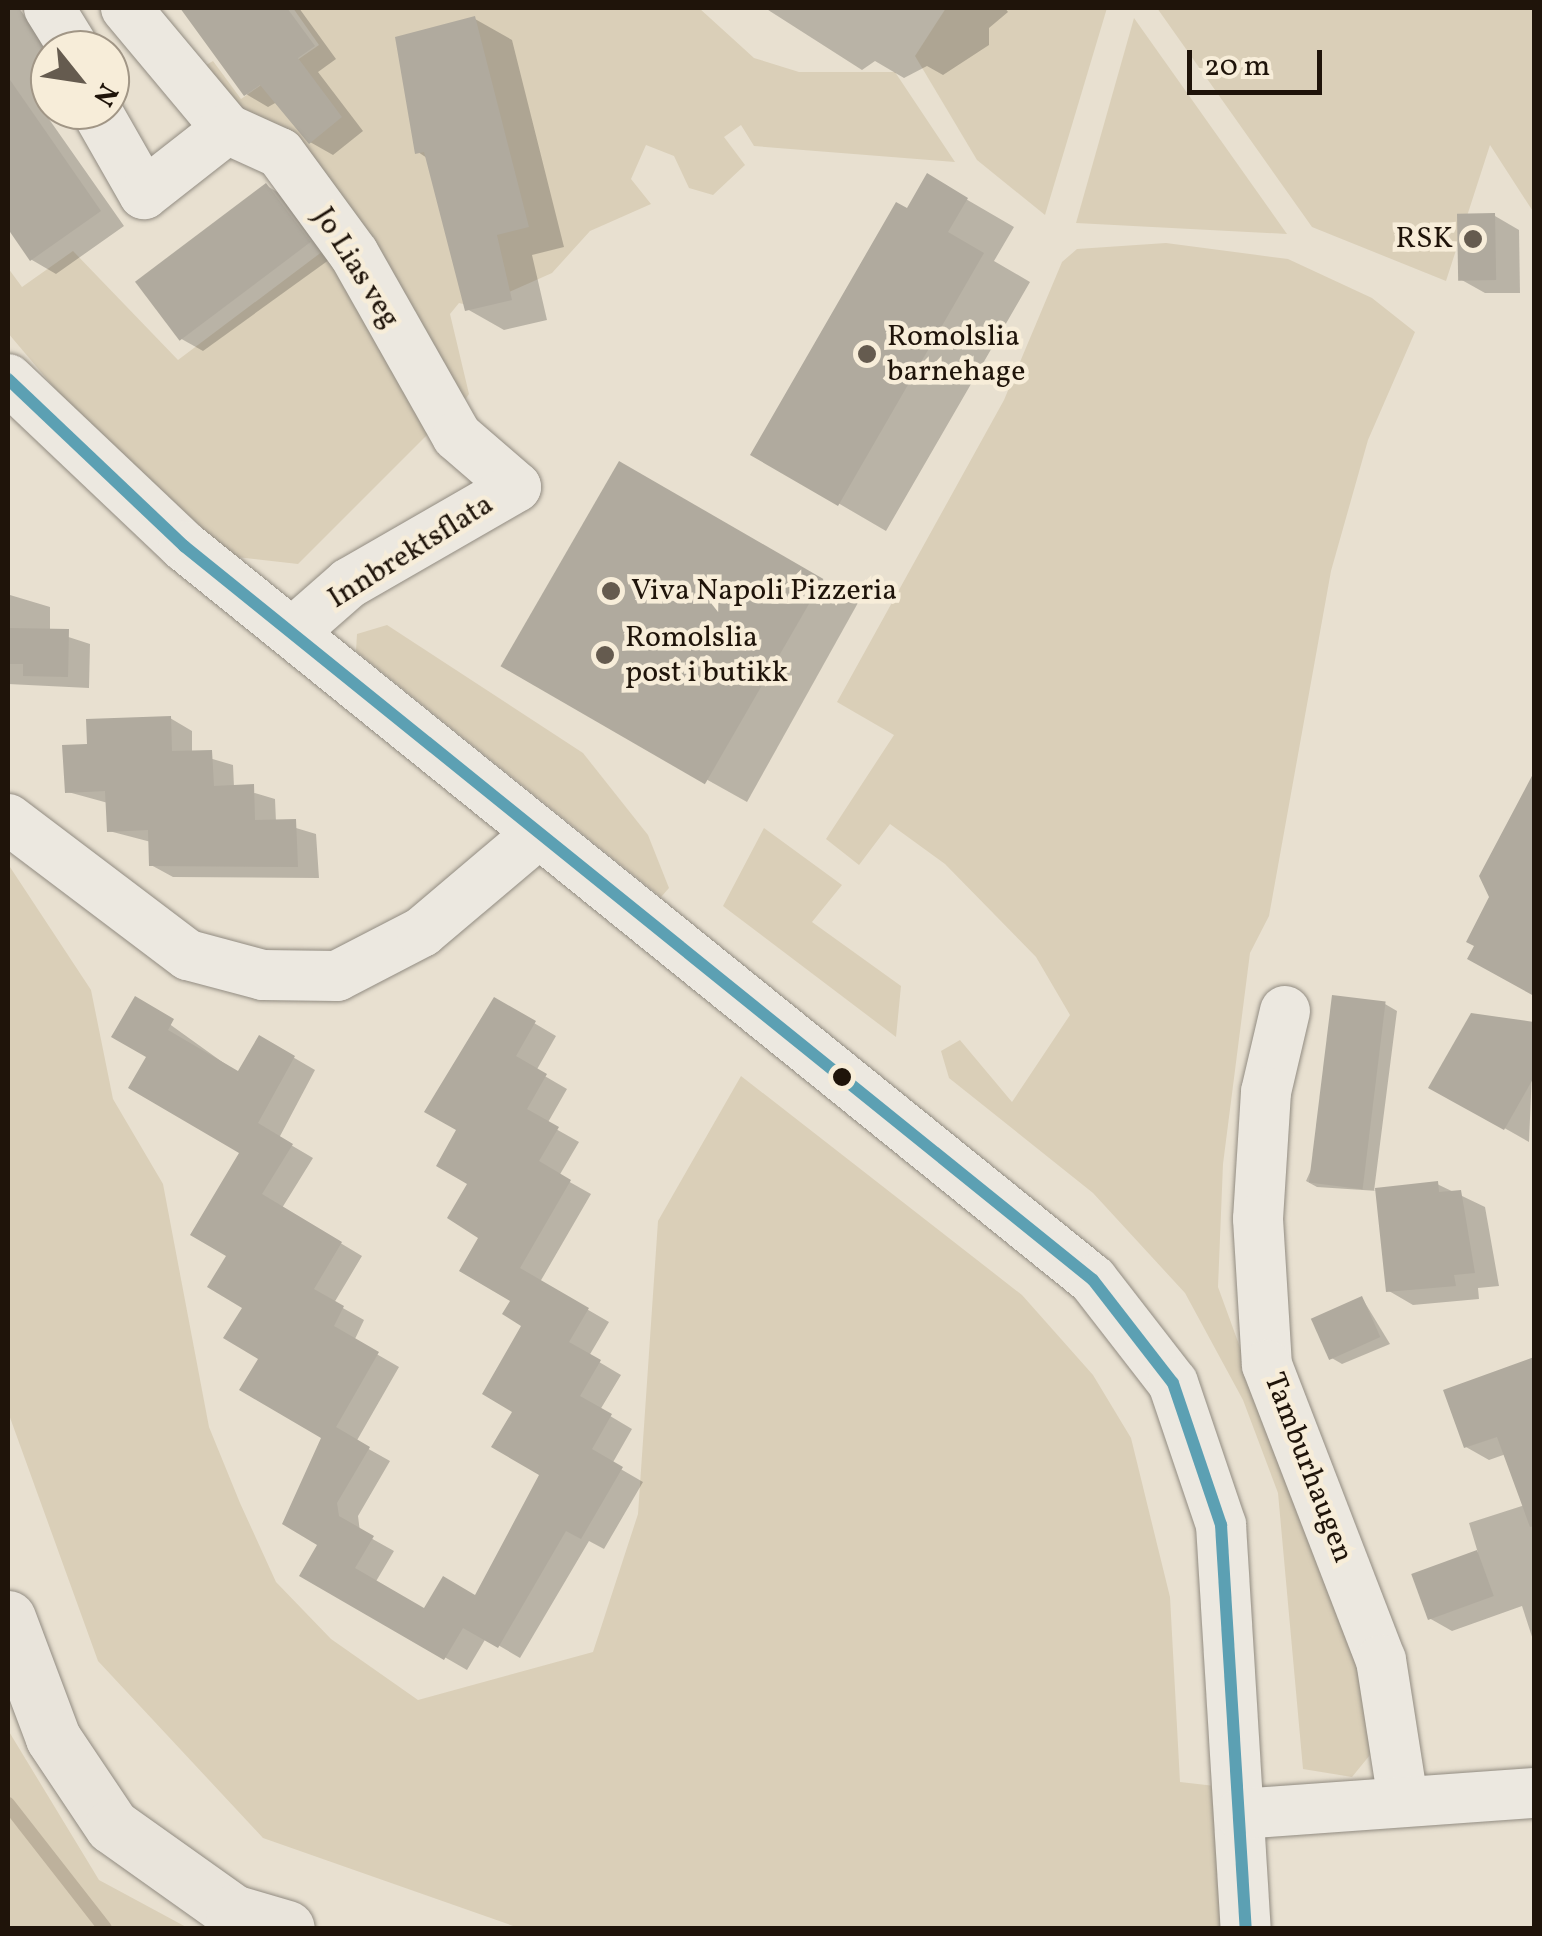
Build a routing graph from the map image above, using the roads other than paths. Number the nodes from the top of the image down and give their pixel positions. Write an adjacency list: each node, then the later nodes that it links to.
1 (49, 8): 3 (street)
2 (126, 8): 5 (street, Jo Lias veg)
3 (63, 30)
4 (107, 130): 5 (street)
5 (227, 130): 7 (street, Jo Lias veg)
6 (8, 379): 8 (street)
7 (457, 436): 8 (street, Innbrektsflata)
8 (293, 632): 10 (street)
9 (8, 819): 10 (street)
10 (538, 834): 15 (street)
11 (1285, 1011): 14 (street, Tamburhaugen)
12 (8, 1618): 16 (main road)
13 (1534, 1793): 14 (street)
14 (1403, 1801): 15 (street)
15 (1240, 1814): 17 (street)
16 (287, 1928)
17 (1246, 1928)

